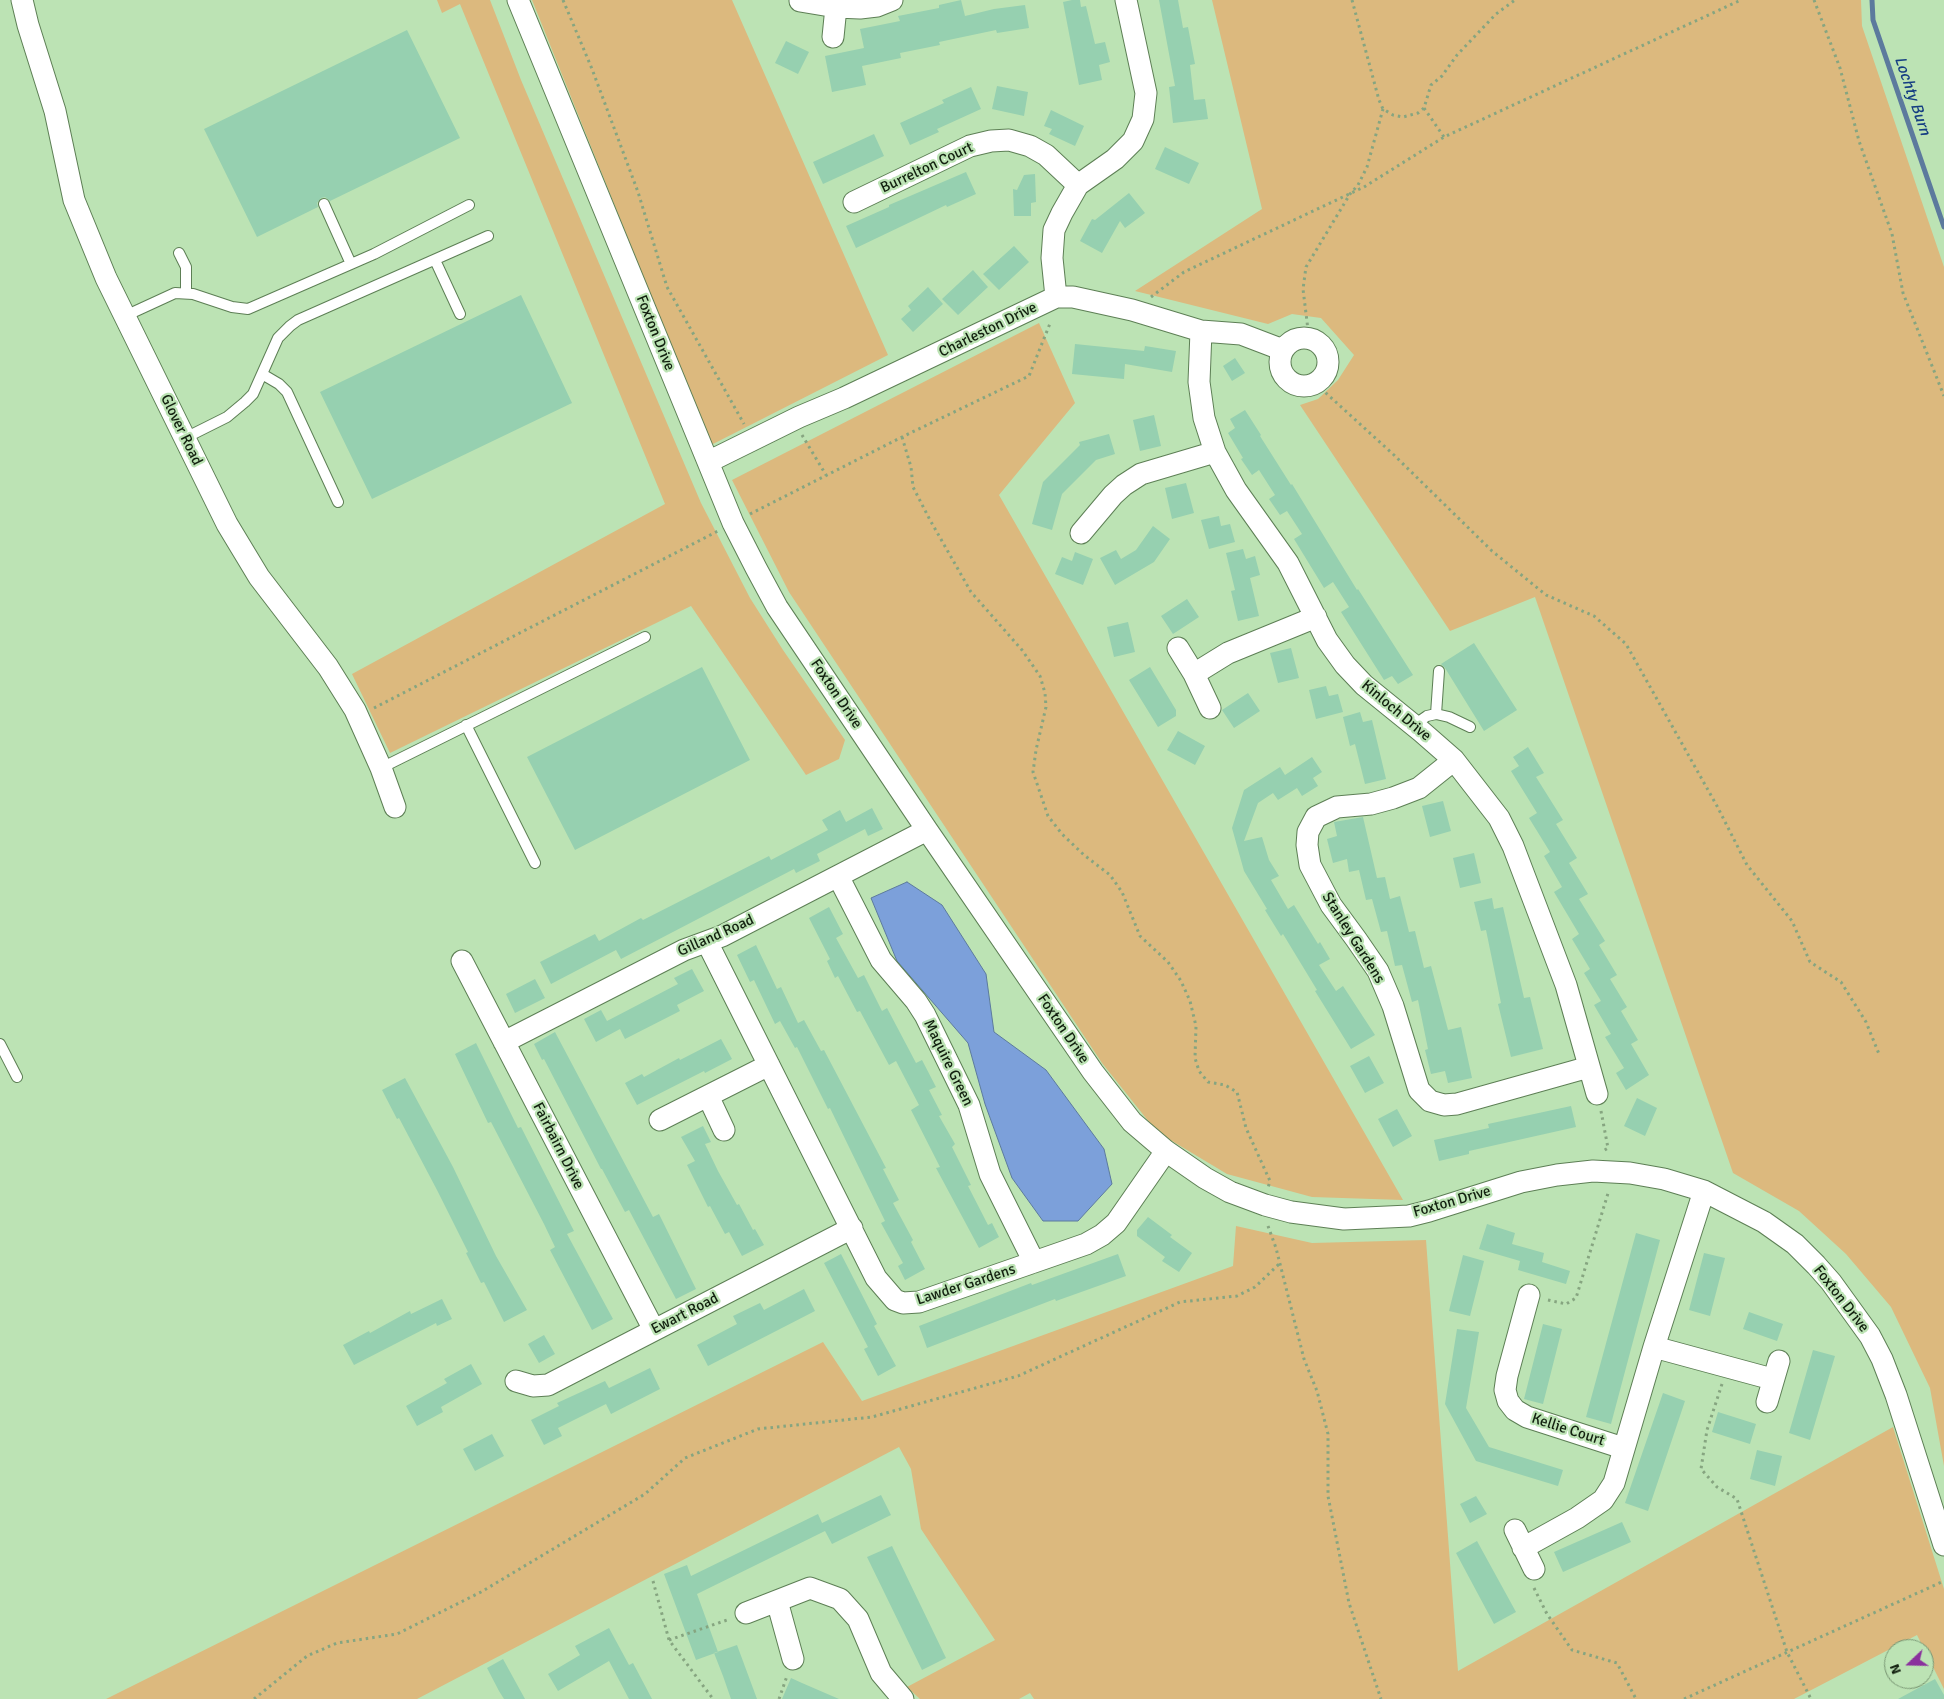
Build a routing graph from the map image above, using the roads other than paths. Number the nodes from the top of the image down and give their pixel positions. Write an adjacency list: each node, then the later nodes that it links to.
1 (12, 0): 8 (street, Glover Road)
2 (22, 0): 8 (street, Glover Road)
3 (518, 0): 27 (street, Foxton Drive)
4 (892, 0): 7 (street)
5 (1126, 0): 10 (street)
6 (800, 1): 7 (street)
7 (836, 7): 9 (street)
8 (28, 25): 21 (street, Glover Road)
9 (833, 37)
10 (1078, 184): 11 (street, Burrelton Court); 19 (street)
11 (854, 202)
12 (324, 204): 17 (lane)
13 (469, 205): 17 (lane)
14 (488, 236): 16 (lane)
15 (179, 253): 18 (lane)
16 (435, 260): 20 (lane); 24 (lane)
17 (351, 264): 18 (lane)
18 (186, 293): 21 (lane)
19 (1056, 297): 22 (street, Charleston Drive); 27 (street, Charleston Drive)
20 (460, 314)
21 (125, 316): 25 (street, Glover Road)
22 (1201, 331): 23 (street, Charleston Drive); 26 (street, Kinloch Drive)
23 (1283, 350): 23 (street)
24 (262, 374): 25 (lane); 28 (lane)
25 (185, 438): 41 (street, Glover Road)
26 (1215, 452): 29 (street); 30 (street, Kinloch Drive)
27 (708, 462): 43 (street, Foxton Drive)
28 (338, 502)
29 (1081, 533)
30 (1316, 617): 34 (street); 38 (street, Kinloch Drive)
31 (645, 637): 37 (lane)
32 (1178, 648): 34 (street)
33 (1439, 671): 36 (lane)
34 (1194, 674): 35 (street)
35 (1210, 708)
36 (1436, 714): 38 (lane); 39 (lane)
37 (466, 725): 41 (lane); 44 (lane)
38 (1414, 725): 40 (street, Kinloch Drive)
39 (1470, 727)
40 (1454, 760): 51 (street, Kinloch Drive); 51 (street, Stanley Gardens)
41 (381, 768): 42 (street, Glover Road)
42 (395, 807)
43 (927, 830): 45 (street, Gilland Road); 57 (street, Foxton Drive)
44 (535, 863)
45 (838, 876): 46 (street, Gilland Road); 60 (street, Maquire Green)
46 (707, 942): 48 (street, Gilland Road); 50 (street, Lawder Gardens)
47 (462, 961): 48 (street, Fairbairn Drive)
48 (504, 1042): 62 (street, Fairbairn Drive)
49 (2, 1052): 52 (lane)
50 (769, 1065): 54 (street); 59 (street, Lawder Gardens)
51 (1589, 1067): 53 (street, Kinloch Drive)
52 (17, 1077)
53 (1597, 1094)
54 (708, 1096): 55 (street); 56 (street)
55 (660, 1120)
56 (724, 1130)
57 (1166, 1151): 58 (street, Foxton Drive); 60 (street, Lawder Gardens)
58 (1704, 1191): 63 (street, Kellie Court); 67 (street, Foxton Drive)
59 (852, 1228): 60 (street, Lawder Gardens); 62 (street, Ewart Road)
60 (1034, 1262)
61 (1529, 1295): 66 (street, Kellie Court)
62 (654, 1330): 64 (street, Ewart Road)
63 (1654, 1347): 65 (street); 66 (street, Kellie Court)
64 (516, 1381)
65 (1767, 1402)
66 (1623, 1448): 68 (street, Kellie Court)
67 (1944, 1545)
68 (1534, 1569)
69 (777, 1601): 70 (street); 71 (street); 72 (street)
70 (746, 1613)
71 (793, 1659)
72 (903, 1699)

